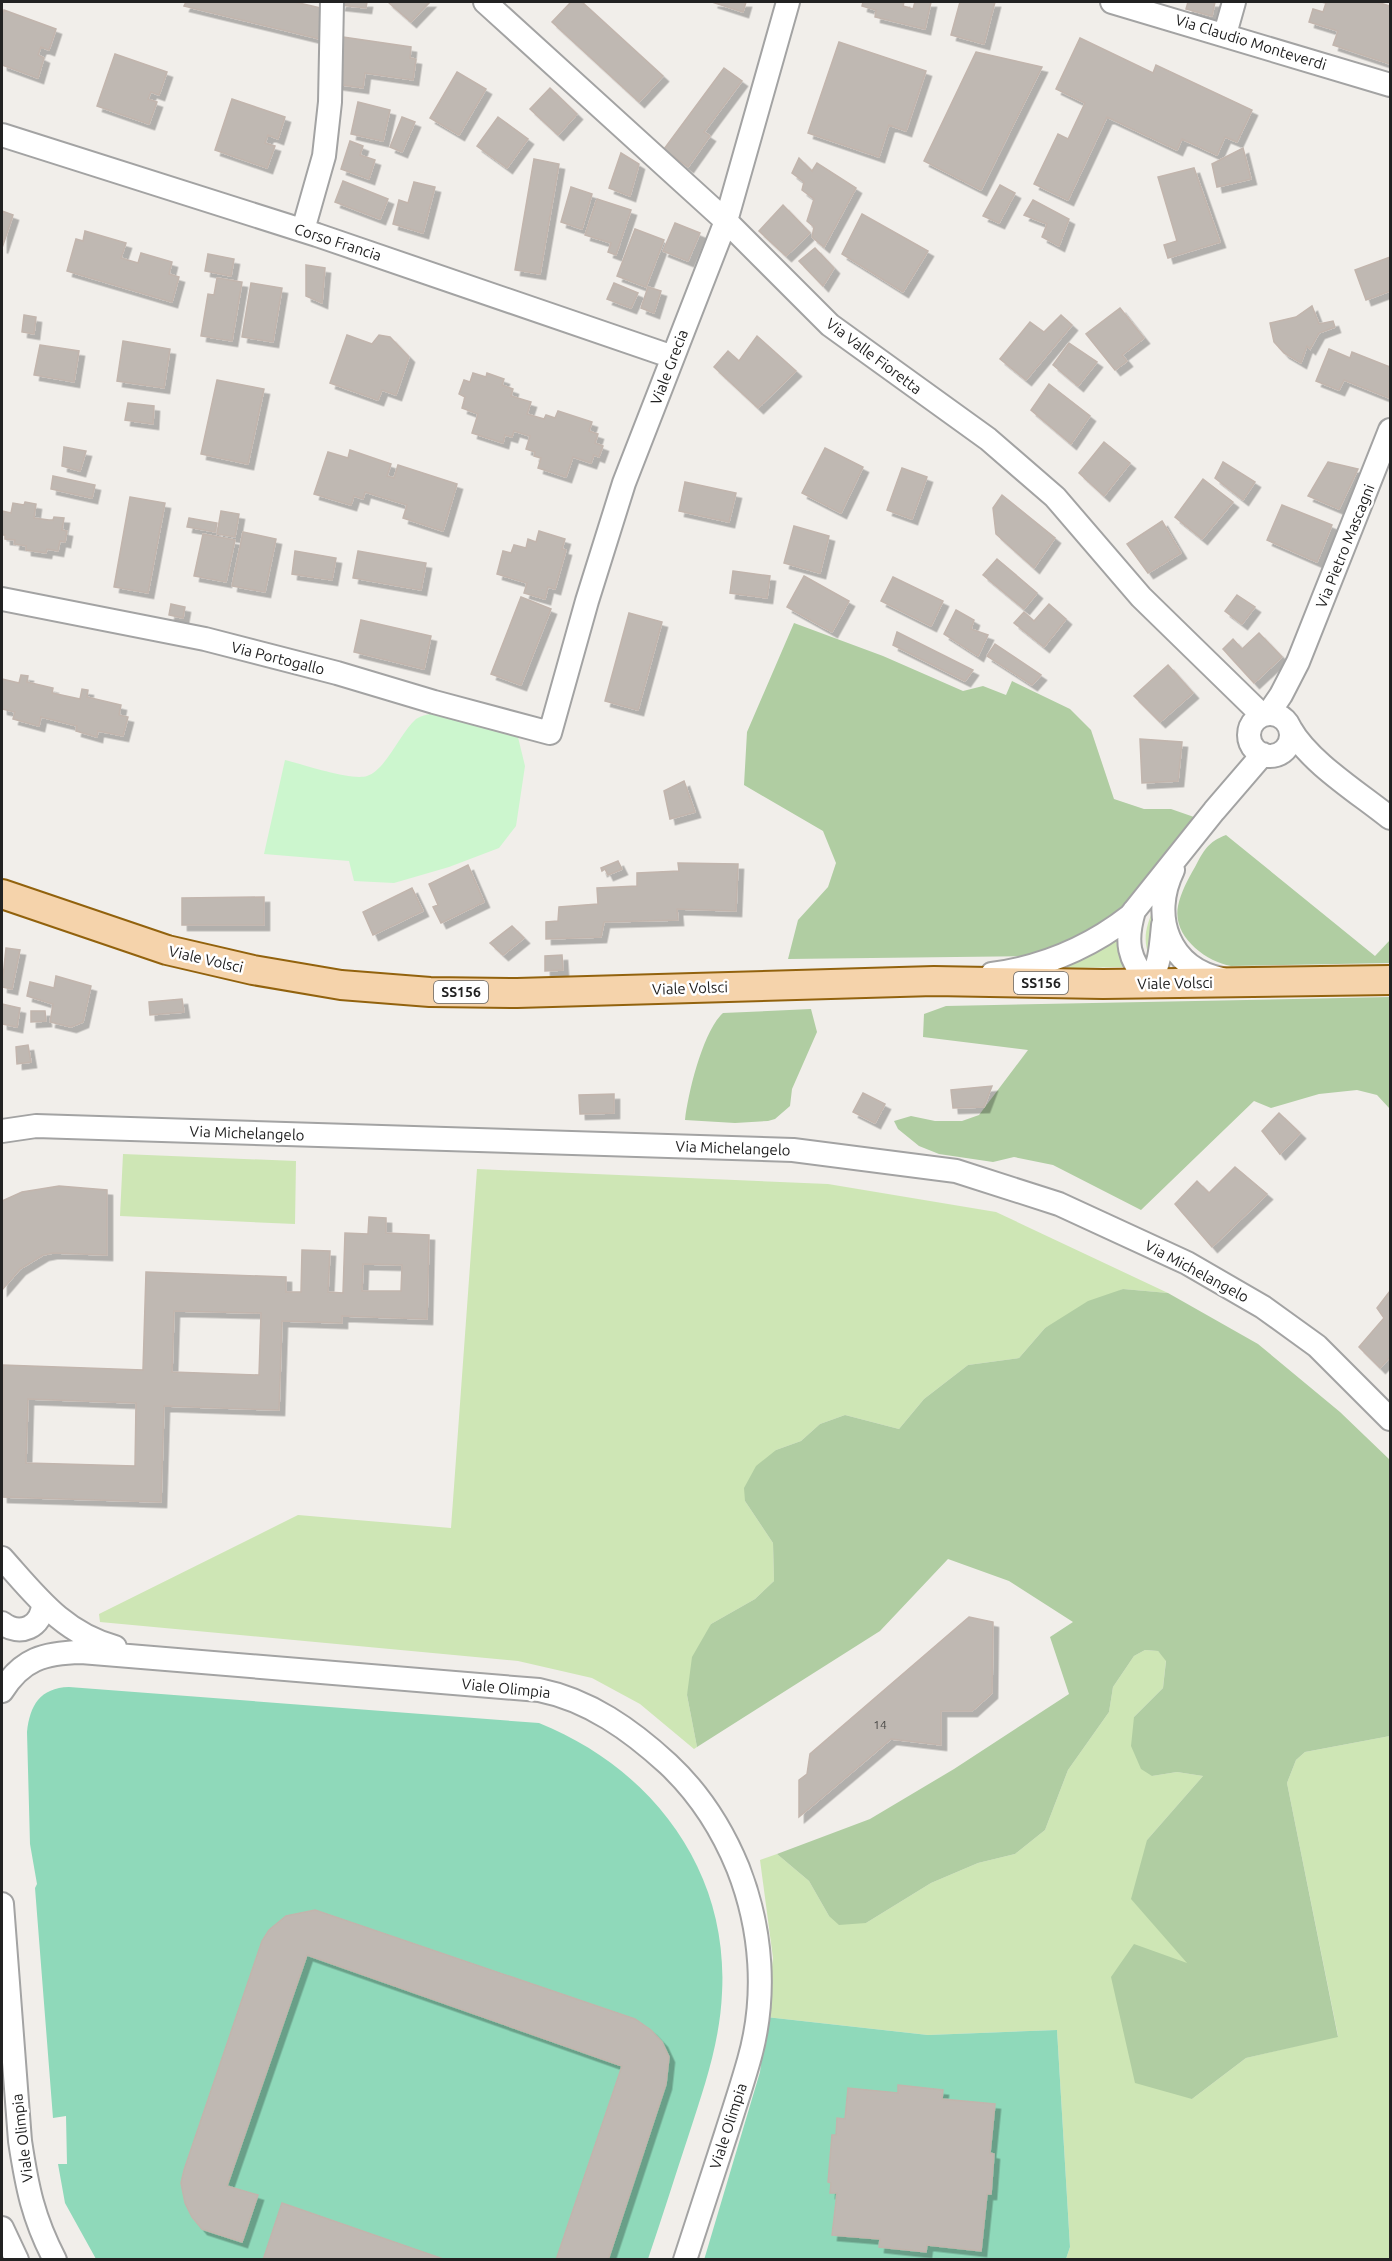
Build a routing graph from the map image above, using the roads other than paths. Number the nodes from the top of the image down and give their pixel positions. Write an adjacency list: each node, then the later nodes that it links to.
1 (332, 2): 10 (street)
2 (485, 2): 9 (street, Via Valle Fioretta)
3 (788, 2): 9 (street, Viale Grecia)
4 (1112, 2): 6 (street, Via Claudio Monteverdi)
5 (1234, 2): 6 (street)
6 (1225, 34): 7 (street, Via Claudio Monteverdi)
7 (1390, 85)
8 (2, 135): 10 (street, Corso Francia)
9 (726, 221): 11 (street, Viale Grecia); 14 (street, Via Valle Fioretta)
10 (303, 230): 11 (street, Corso Francia)
11 (673, 357): 15 (street, Viale Grecia)
12 (1390, 430): 14 (street, Via Pietro Mascagni)
13 (2, 599): 15 (street, Via Portogallo)
14 (1269, 732): 16 (street, Via Valle Fioretta); 17 (street, Via Pietro Mascagni)
15 (550, 733)
16 (1390, 818)
17 (1184, 850): 19 (street, Via Pietro Mascagni); 20 (street, Via Pietro Mascagni)
18 (2, 894): 22 (main road, Viale Volsci / SS156)
19 (1134, 911): 22 (street, Via Pietro Mascagni); 24 (street)
20 (1164, 921): 23 (street, Via Pietro Mascagni); 24 (street, Via Pietro Mascagni)
21 (1390, 980): 23 (main road, Viale Volsci / SS156)
22 (934, 981): 24 (main road, Viale Volsci / SS156)
23 (1238, 982): 24 (main road, Viale Volsci / SS156)
24 (1149, 984)
25 (2, 1131): 26 (street, Via Michelangelo)
26 (1390, 1419)
27 (2, 1558): 28 (street, Viale Olimpia)
28 (43, 1604): 29 (street); 30 (street, Viale Olimpia)
29 (2, 1623)
30 (152, 1656): 31 (street, Viale Olimpia); 36 (street, Viale Olimpia)
31 (2, 1691)
32 (2, 1904): 35 (street, Viale Olimpia)
33 (2, 2228): 34 (street)
34 (17, 2259)
35 (55, 2259)
36 (685, 2259)

